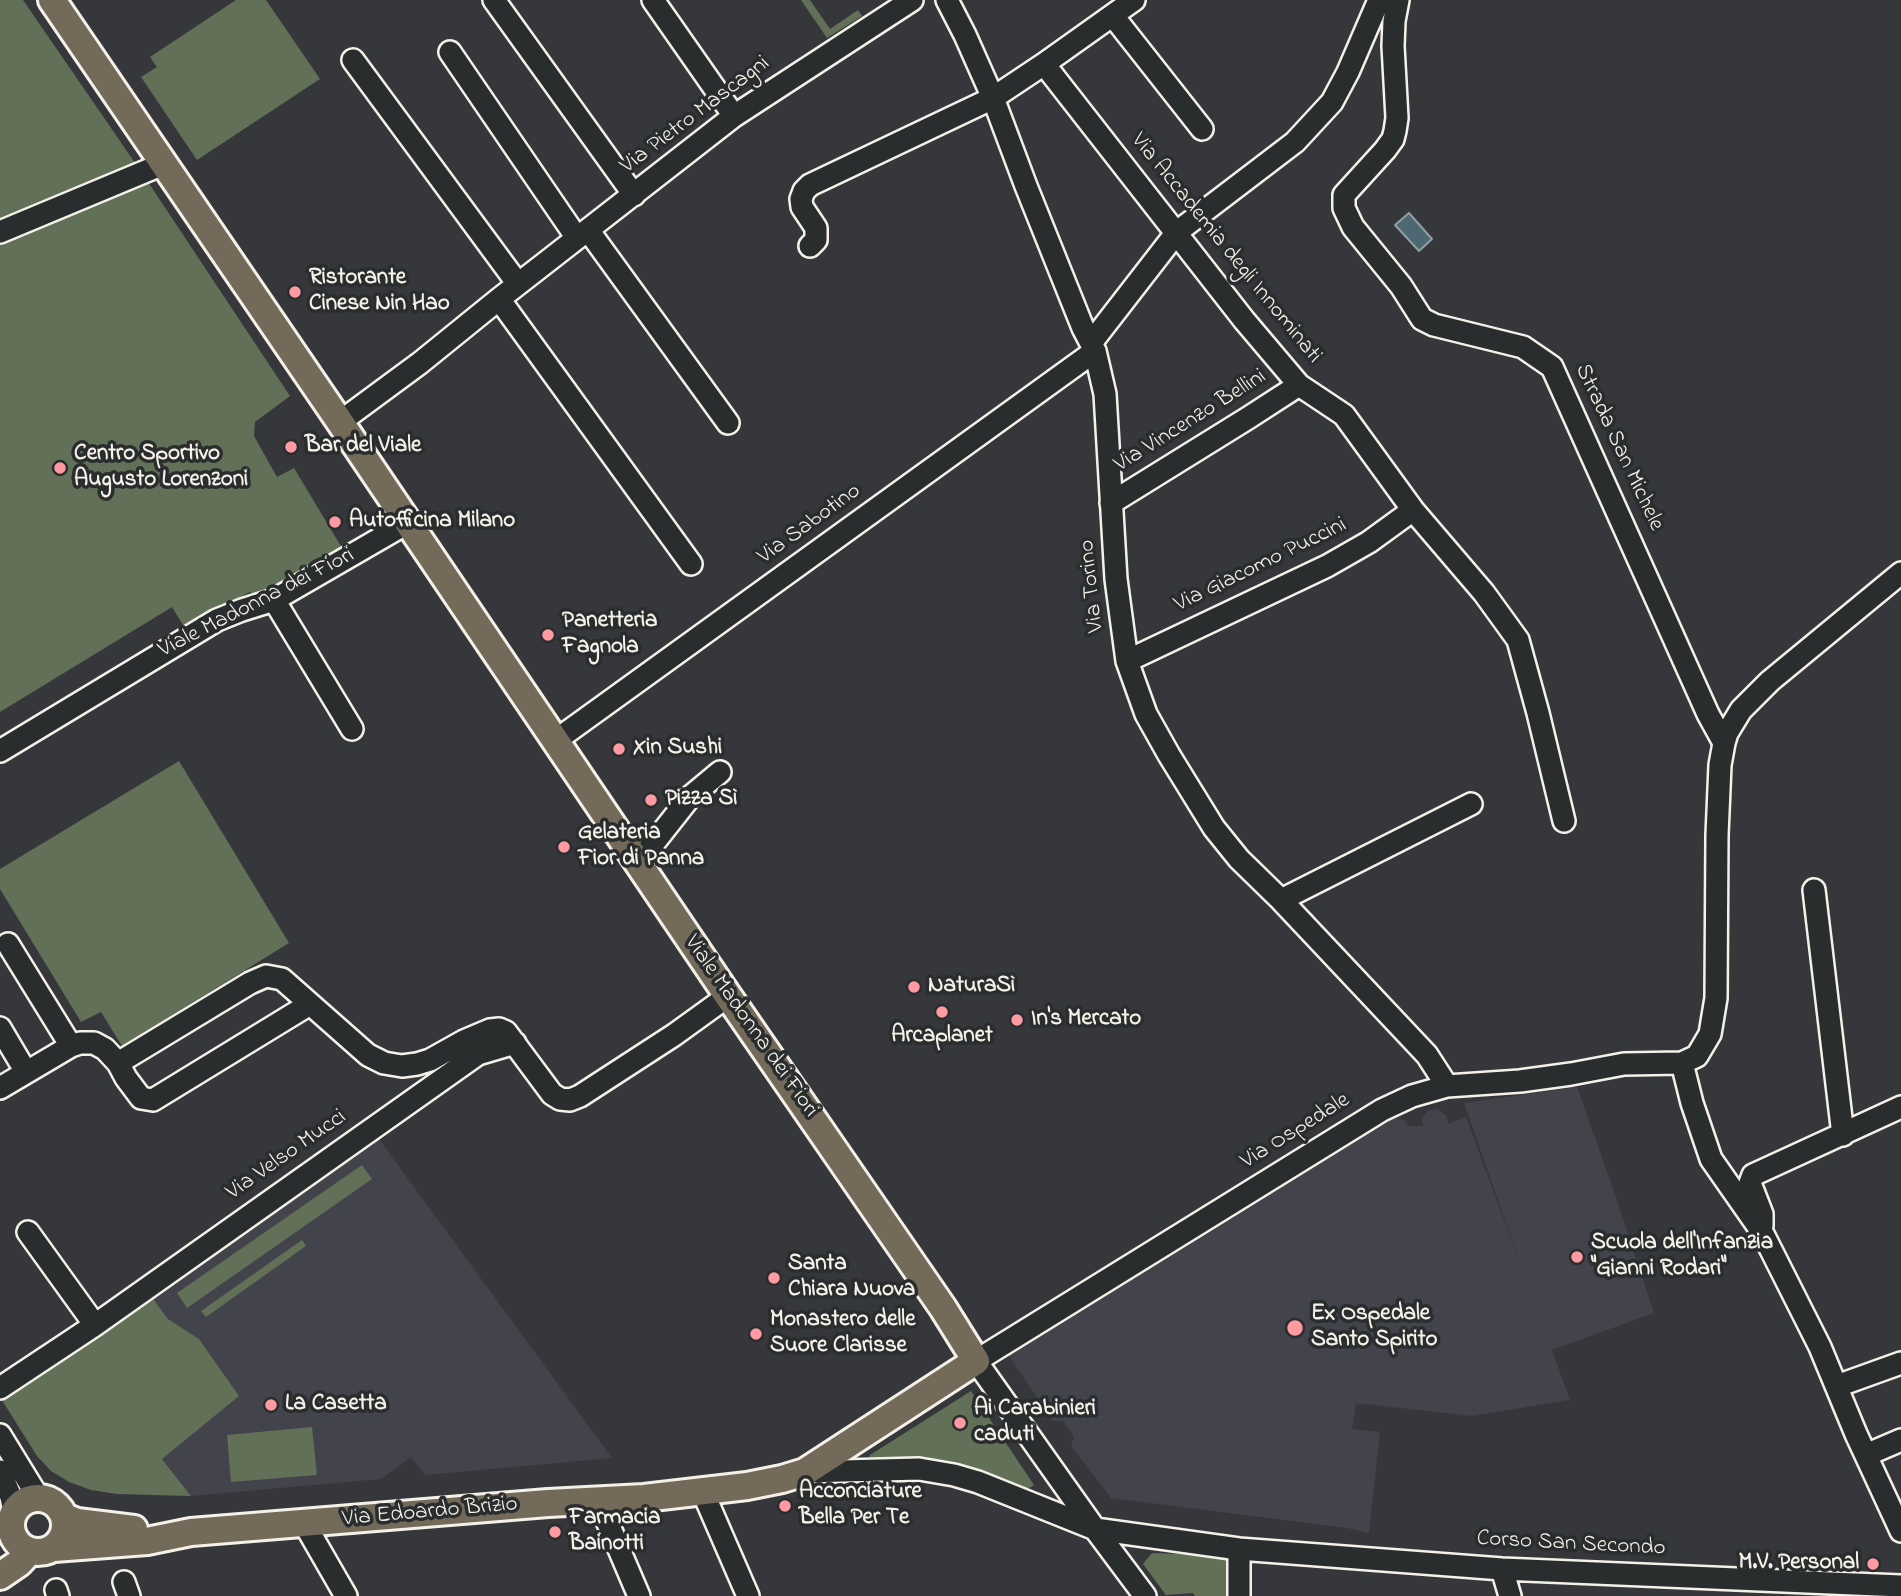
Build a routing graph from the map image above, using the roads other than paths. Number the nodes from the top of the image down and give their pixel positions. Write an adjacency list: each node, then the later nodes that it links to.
1 (51, 0): 16 (main road, Viale Madonna dei Fiori)
2 (494, 0): 17 (street)
3 (653, 0): 14 (street)
4 (912, 0): 14 (street, Via Pietro Mascagni)
5 (947, 0): 13 (street, Via Torino)
6 (1134, 0): 9 (street)
7 (1379, 0): 19 (street, Via Sabotino)
8 (1398, 0): 37 (street, Strada San Michele)
9 (1113, 16): 12 (street); 15 (street)
10 (450, 52): 20 (street)
11 (353, 60): 22 (street)
12 (1044, 64): 13 (street); 19 (street, Via Accademia degli Innominati)
13 (993, 99): 21 (street); 24 (street, Via Torino)
14 (734, 116): 17 (street, Via Pietro Mascagni)
15 (1202, 129)
16 (163, 164): 18 (street); 26 (main road, Viale Madonna dei Fiori)
17 (634, 195): 20 (street, Via Pietro Mascagni)
18 (0, 232)
19 (1177, 232): 24 (street, Via Sabotino); 25 (street, Via Accademia degli Innominati)
20 (582, 234): 22 (street, Via Pietro Mascagni); 27 (street)
21 (810, 246)
22 (518, 284): 23 (street, Via Pietro Mascagni)
23 (499, 299): 26 (street, Via Pietro Mascagni); 31 (street)
24 (1093, 347): 28 (street, Via Torino); 36 (street, Via Sabotino)
25 (1299, 384): 28 (street, Via Vincenzo Bellini); 29 (street, Via Accademia degli Innominati)
26 (340, 422): 30 (main road, Viale Madonna dei Fiori)
27 (729, 423)
28 (1111, 503): 34 (street, Via Torino)
29 (1413, 510): 34 (street, Via Giacomo Puccini); 41 (street, Via Accademia degli Innominati)
30 (407, 523): 33 (street, Viale Madonna dei Fiori); 36 (main road, Viale Madonna dei Fiori)
31 (691, 564)
32 (1901, 573): 37 (street)
33 (274, 600): 35 (street); 38 (street, Viale Madonna dei Fiori)
34 (1127, 661): 44 (street, Via Torino)
35 (352, 729)
36 (555, 741): 42 (main road, Viale Madonna dei Fiori)
37 (1724, 743): 52 (street)
38 (0, 751)
39 (720, 772): 42 (street)
40 (1471, 804): 44 (street)
41 (1564, 821)
42 (637, 862): 46 (main road, Viale Madonna dei Fiori)
43 (1814, 890): 57 (street)
44 (1282, 900): 54 (street, Via Torino)
45 (8, 944): 50 (street)
46 (728, 996): 49 (street); 61 (main road, Viale Madonna dei Fiori)
47 (310, 1004): 49 (street); 51 (street); 51 (street)
48 (0, 1028): 53 (street)
49 (515, 1043): 60 (street, Via Velso Mucci)
50 (72, 1046): 51 (street); 53 (street)
51 (118, 1063)
52 (1682, 1063): 54 (street, Via Ospedale); 59 (street)
53 (26, 1072): 55 (street)
54 (1447, 1086): 61 (street, Via Ospedale)
55 (0, 1088)
56 (1901, 1107): 57 (street)
57 (1843, 1135): 59 (street)
58 (28, 1232): 60 (street)
59 (1762, 1232): 63 (street)
60 (94, 1325): 64 (street, Via Velso Mucci)
61 (976, 1361): 69 (main road, Via Edoardo Brizio); 75 (street, Viale Madonna dei Fiori)
62 (1901, 1363): 63 (street)
63 (1838, 1386): 67 (street)
64 (0, 1388)
65 (0, 1434): 68 (street)
66 (1901, 1440): 67 (street)
67 (1866, 1455): 76 (street)
68 (5, 1465): 71 (street); 78 (street)
69 (805, 1472): 70 (main road, Via Edoardo Brizio); 75 (street, Via Edoardo Brizio)
70 (702, 1490): 72 (main road, Via Edoardo Brizio); 85 (street)
71 (38, 1497): 73 (main road); 78 (main road)
72 (598, 1500): 74 (main road, Via Edoardo Brizio); 84 (street)
73 (65, 1517): 77 (main road); 78 (main road)
74 (304, 1523): 77 (main road, Via Edoardo Brizio); 83 (street)
75 (1095, 1529): 79 (street, Corso San Secondo); 86 (street, Viale Madonna dei Fiori)
76 (1901, 1531)
77 (184, 1533): 78 (main road, Via Edoardo Brizio)
78 (22, 1541): 81 (main road)
79 (1239, 1549): 80 (street, Corso San Secondo); 87 (street)
80 (1502, 1569): 82 (street, Corso San Secondo); 88 (street)
81 (0, 1576)
82 (1901, 1586)
83 (346, 1596)
84 (639, 1596)
85 (748, 1596)
86 (1145, 1596)
87 (1239, 1596)
88 (1510, 1596)

